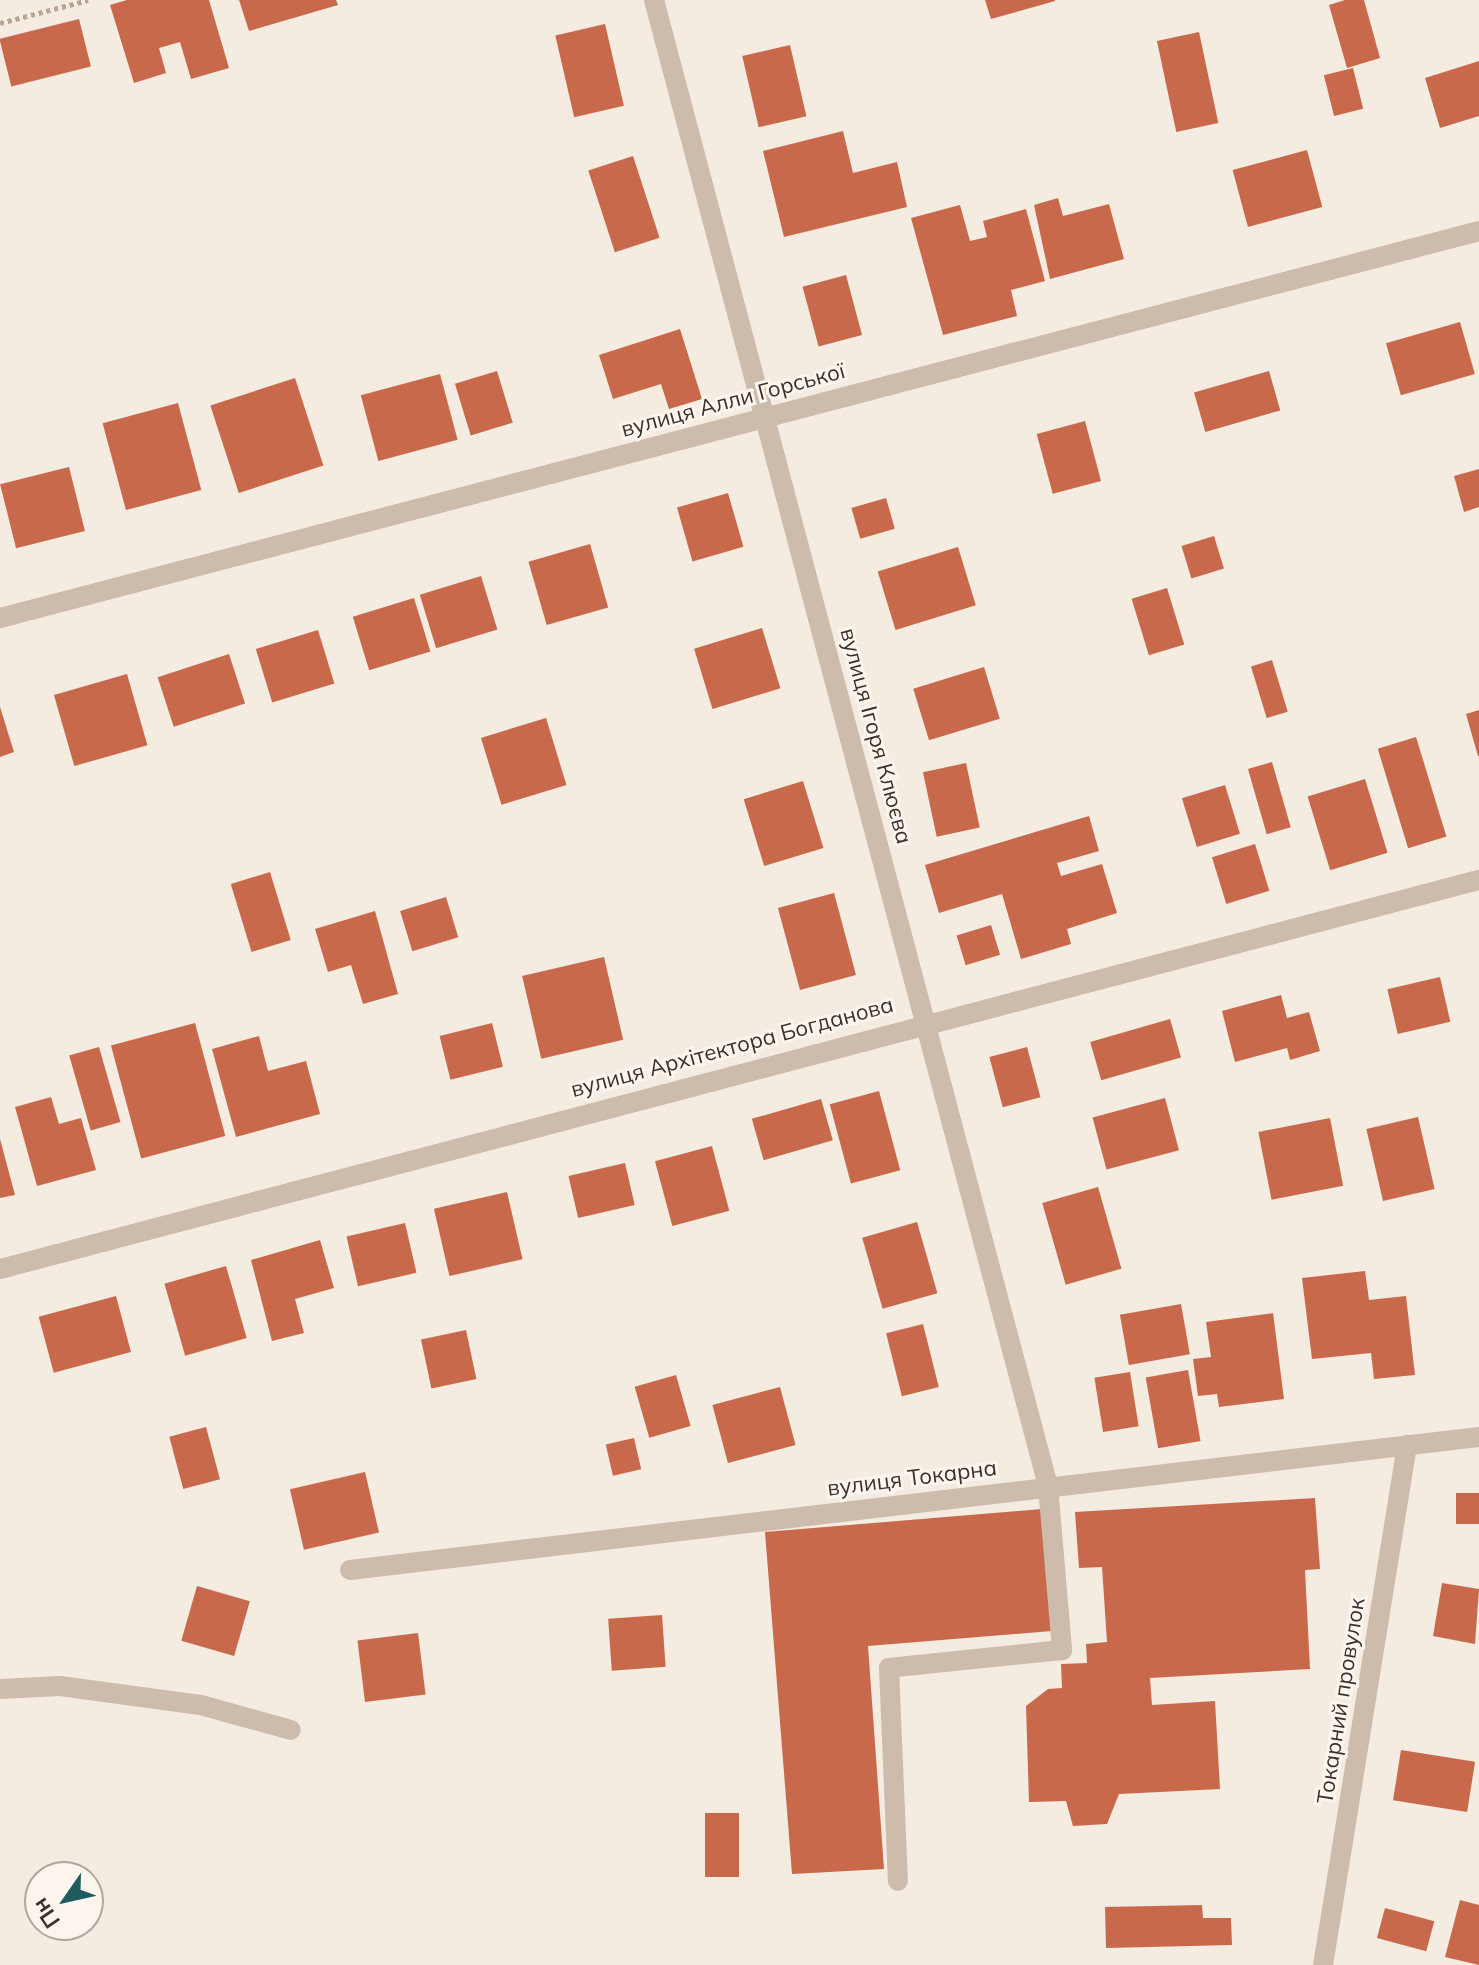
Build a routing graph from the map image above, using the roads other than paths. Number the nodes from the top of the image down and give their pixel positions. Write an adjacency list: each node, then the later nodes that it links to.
1 (654, 0): 3 (street, вулиця Ігоря Клюєва)
2 (1479, 231): 3 (street, вулиця Алли Горської)
3 (768, 415): 4 (street, вулиця Алли Горської); 6 (street, вулиця Ігоря Клюєва)
4 (0, 618)
5 (1479, 880): 6 (street, вулиця Архітектора Богданова)
6 (926, 1020): 7 (street, вулиця Архітектора Богданова); 10 (street, вулиця Ігоря Клюєва)
7 (0, 1269)
8 (1479, 1437): 9 (street, вулиця Токарна)
9 (1407, 1445): 10 (street, вулиця Токарна); 15 (street, Токарний провулок)
10 (1048, 1486): 11 (street, вулиця Токарна); 14 (street, вулиця Ігоря Клюєва)
11 (350, 1570)
12 (0, 1689): 13 (street)
13 (291, 1730)
14 (898, 1881)
15 (1323, 1965)

